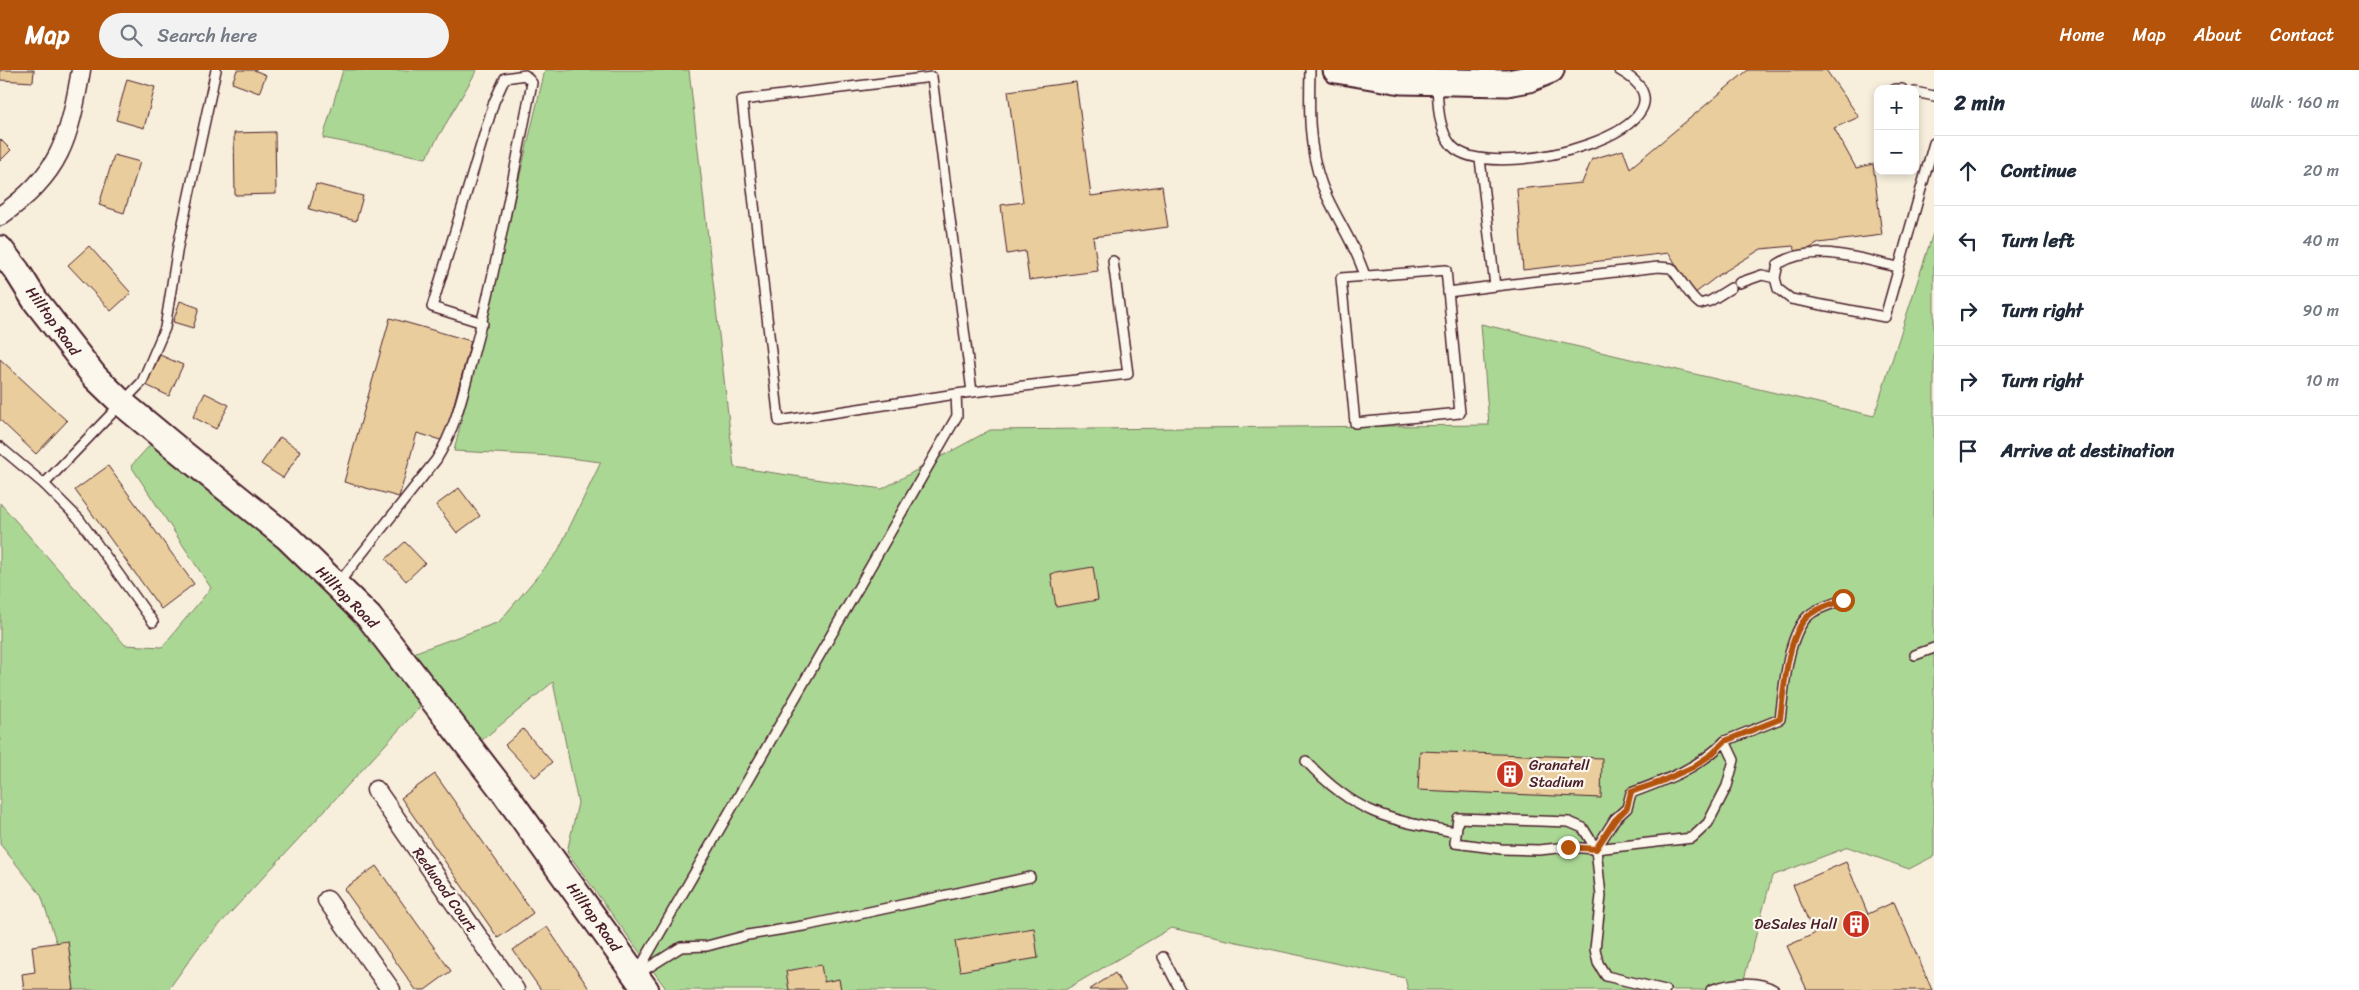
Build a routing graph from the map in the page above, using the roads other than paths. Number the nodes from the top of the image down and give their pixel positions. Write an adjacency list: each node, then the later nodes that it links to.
1 (82, 70): 12 (street)
2 (216, 70): 25 (lane)
3 (1310, 70): 16 (lane)
4 (1336, 70): 7 (street)
5 (1551, 70): 7 (street)
6 (1619, 70): 11 (lane)
7 (1437, 82): 11 (lane)
8 (1919, 93): 9 (lane)
9 (1934, 96)
10 (1934, 143): 15 (lane)
11 (1480, 159): 19 (lane)
12 (0, 216)
13 (0, 249): 25 (street, Hilltop Road)
14 (1113, 261): 23 (lane)
15 (1898, 267): 17 (lane); 17 (lane)
16 (1364, 276): 21 (lane); 21 (lane)
17 (1775, 278): 18 (lane)
18 (1739, 283)
19 (1495, 286): 20 (lane); 21 (lane)
20 (1731, 288)
21 (1448, 292)
22 (483, 323): 22 (lane); 28 (lane)
23 (972, 392): 24 (lane); 24 (lane)
24 (956, 394): 41 (lane)
25 (123, 404): 27 (lane); 28 (street, Hilltop Road)
26 (0, 448): 27 (lane)
27 (44, 484): 30 (lane)
28 (337, 586): 41 (street, Hilltop Road)
29 (1843, 600): 33 (lane)
30 (153, 622)
31 (1934, 648): 32 (lane)
32 (1915, 655)
33 (1725, 741): 37 (lane); 37 (lane)
34 (1306, 761): 36 (lane)
35 (376, 790): 43 (street, Redwood Court)
36 (1456, 832): 37 (lane); 37 (lane)
37 (1596, 849): 45 (lane)
38 (1030, 877): 41 (lane)
39 (327, 900): 42 (street)
40 (1163, 957): 44 (lane)
41 (641, 983)
42 (391, 990)
43 (515, 990)
44 (1180, 990)
45 (1665, 990)
46 (1711, 990): 47 (lane)
47 (1774, 990)

